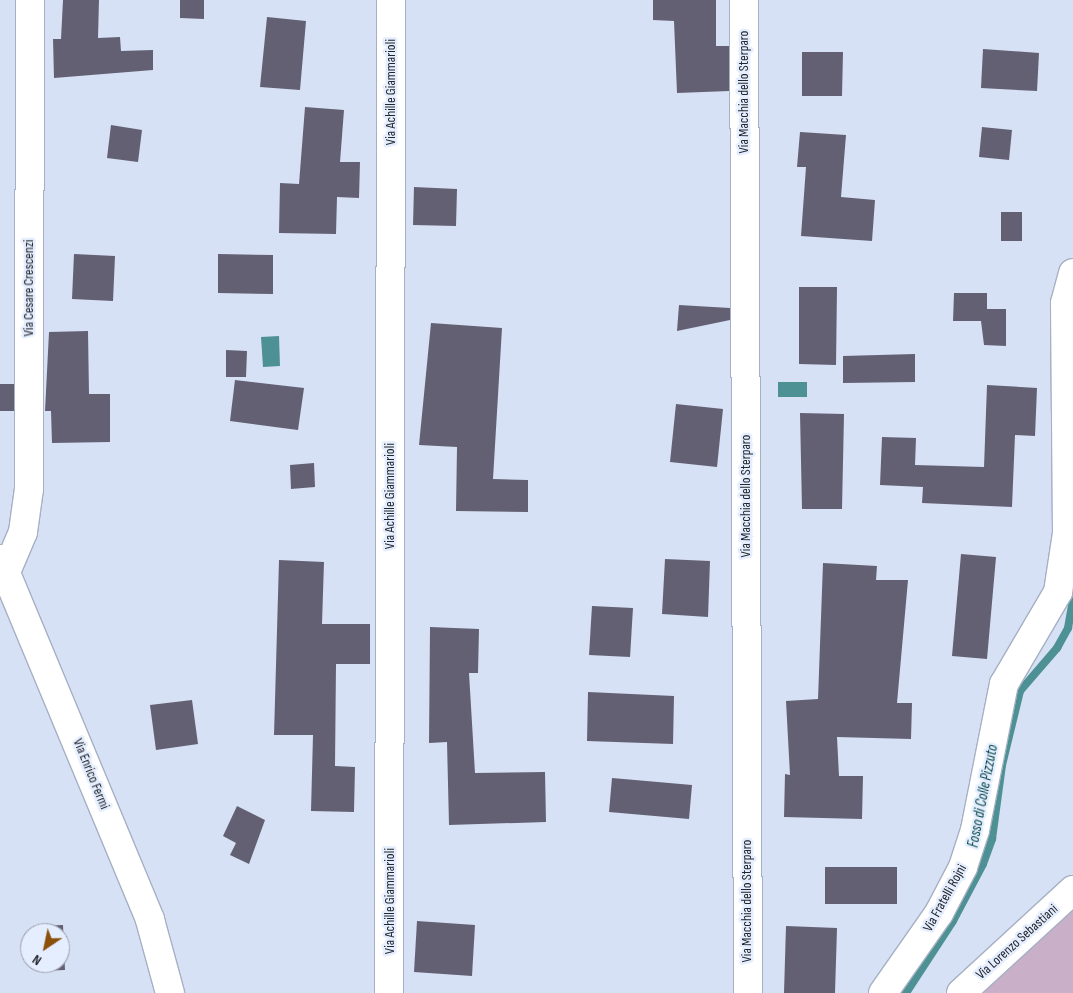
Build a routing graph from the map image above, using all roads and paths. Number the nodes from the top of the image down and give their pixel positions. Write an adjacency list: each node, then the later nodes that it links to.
1 (30, 0): 5 (street, Via Cesare Crescenzi)
2 (391, 0): 8 (street, Via Achille Giammarioli)
3 (744, 0): 9 (street, Via Macchia dello Sterparo)
4 (1073, 273): 10 (street, Via Fratelli Rojni)
5 (3, 565): 7 (street, Via Enrico Fermi)
6 (1073, 890): 11 (street, Via Lorenzo Sebastiani)
7 (170, 993)
8 (390, 993)
9 (748, 993)
10 (884, 993)
11 (960, 993)

